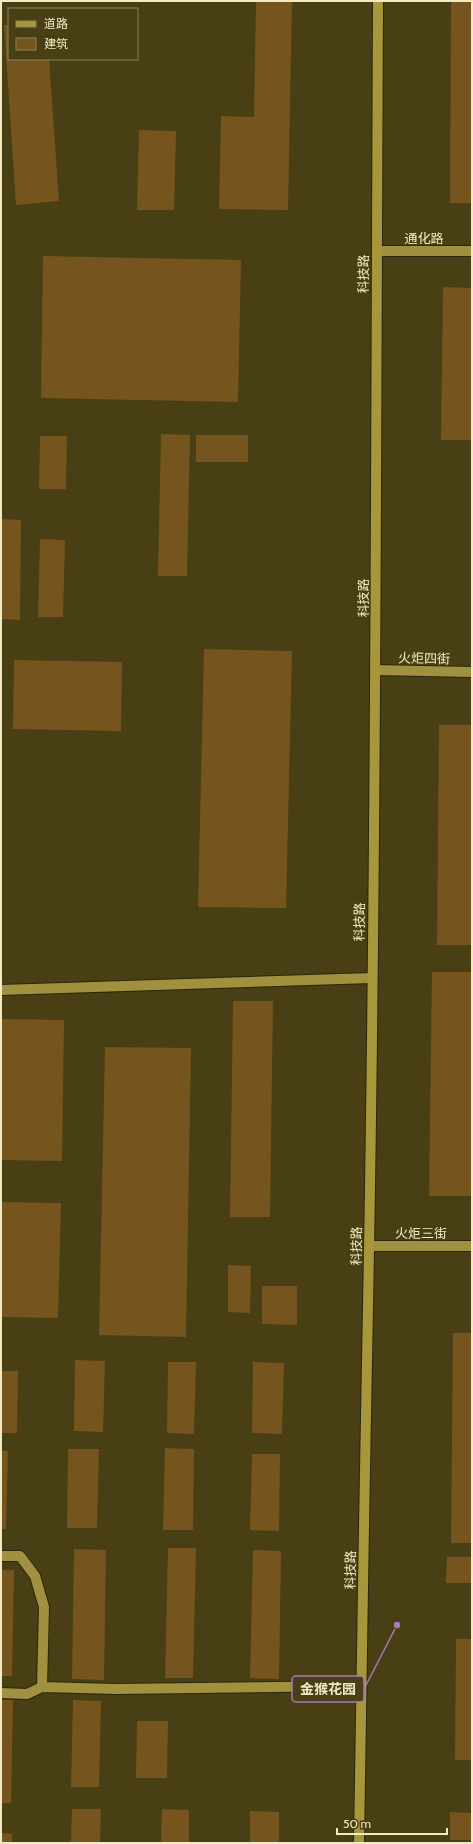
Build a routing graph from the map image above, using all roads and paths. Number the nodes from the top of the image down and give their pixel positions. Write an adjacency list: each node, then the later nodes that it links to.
1 (378, 1): 2 (main road, 科技路)
2 (377, 251): 3 (street, 通化路); 4 (main road, 科技路)
3 (472, 251)
4 (376, 670): 5 (street, 火炬四街); 6 (main road, 科技路)
5 (472, 672)
6 (372, 978): 7 (street); 8 (main road, 科技路)
7 (1, 990)
8 (369, 1246): 9 (street, 火炬三街); 11 (main road, 科技路)
9 (472, 1246)
10 (1, 1556): 12 (street)
11 (361, 1686): 12 (street); 14 (main road, 科技路)
12 (42, 1687): 13 (street)
13 (1, 1693)
14 (360, 1843)

